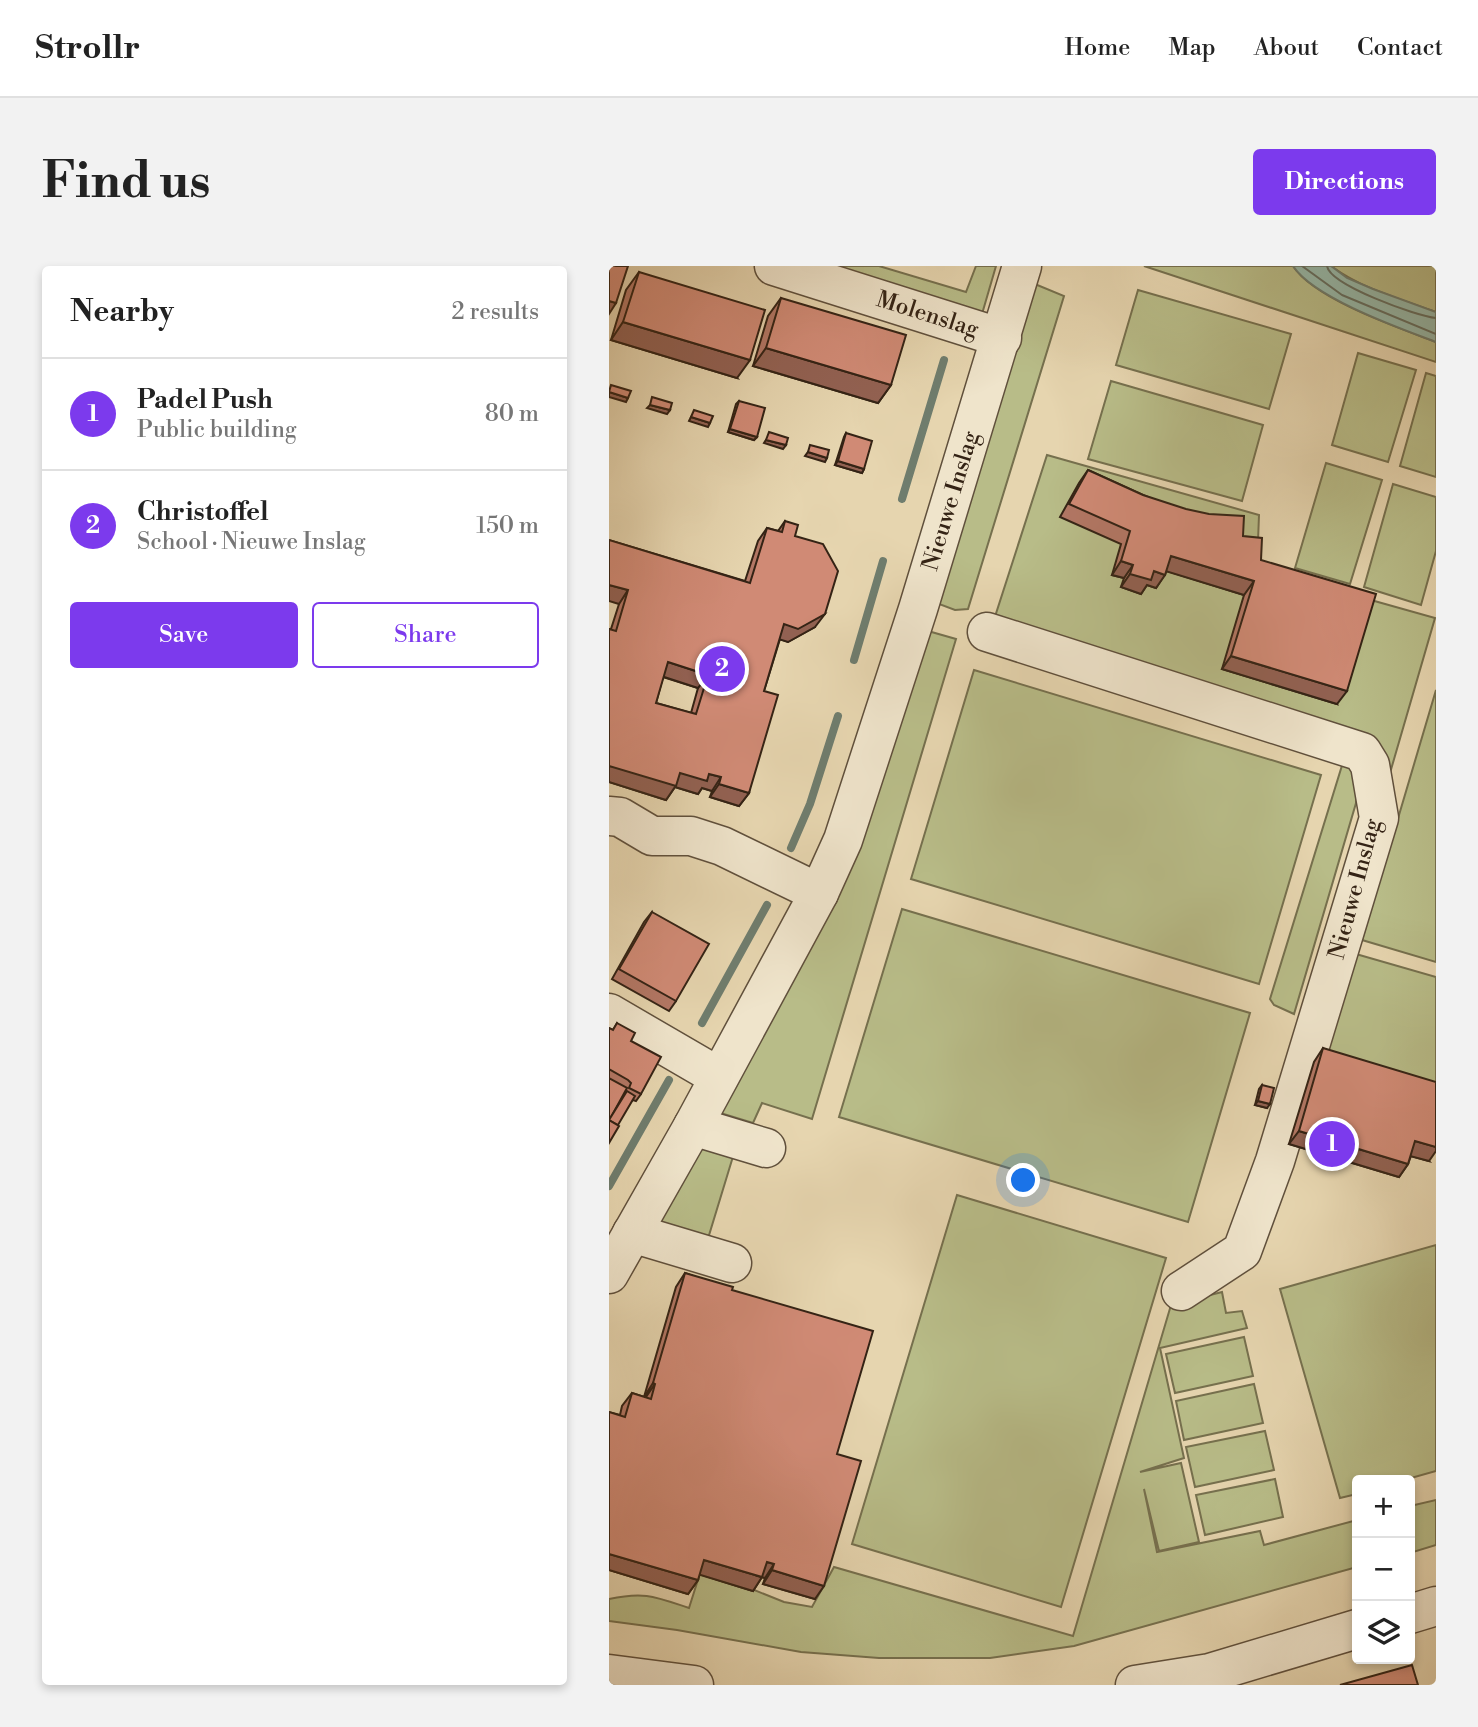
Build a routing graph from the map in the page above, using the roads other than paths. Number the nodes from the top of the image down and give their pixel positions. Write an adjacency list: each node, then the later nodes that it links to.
1 (774, 266): 3 (street, Molenslag)
2 (1022, 266): 3 (street, Nieuwe Inslag)
3 (1002, 338): 6 (street, Nieuwe Inslag)
4 (987, 632): 13 (street, Nieuwe Inslag)
5 (609, 816): 6 (street)
6 (819, 893): 8 (street, Nieuwe Inslag)
7 (609, 1013): 8 (street)
8 (719, 1077): 9 (street, Nieuwe Inslag)
9 (693, 1126): 10 (street); 11 (street, Nieuwe Inslag)
10 (766, 1147)
11 (619, 1247): 12 (street)
12 (731, 1263)
13 (1181, 1291)
14 (1436, 1606): 15 (street)
15 (1415, 1612)
16 (1352, 1631): 19 (street)
17 (615, 1677): 18 (street)
18 (694, 1685)
19 (1135, 1685)

